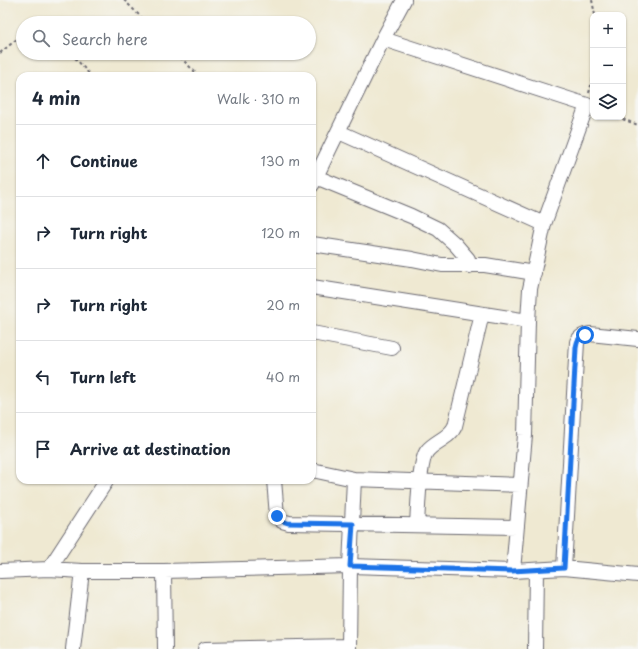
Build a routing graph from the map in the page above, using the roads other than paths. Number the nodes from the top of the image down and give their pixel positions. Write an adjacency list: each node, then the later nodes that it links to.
1 (404, 0): 2 (street)
2 (383, 39): 3 (street); 6 (street)
3 (339, 132): 4 (street); 6 (street)
4 (316, 177)
5 (316, 182): 8 (street)
6 (544, 224): 9 (street)
7 (316, 245): 8 (street)
8 (469, 266): 9 (street)
9 (534, 273): 12 (street)
10 (316, 289): 11 (street)
11 (482, 314): 12 (street); 18 (street)
12 (528, 321): 21 (street)
13 (316, 334): 15 (street)
14 (638, 340): 26 (street)
15 (392, 348)
16 (316, 471): 17 (street)
17 (354, 479): 18 (street); 22 (street)
18 (420, 481): 21 (street); 23 (street)
19 (104, 484): 27 (street)
20 (274, 484): 22 (street)
21 (520, 485): 24 (street)
22 (353, 524): 23 (street); 25 (street)
23 (418, 525): 24 (street)
24 (516, 527): 32 (street)
25 (350, 566): 31 (street); 32 (street); 34 (street)
26 (564, 568): 28 (street); 33 (street)
27 (49, 569): 29 (street); 30 (street)
28 (536, 570): 32 (street); 38 (street)
29 (0, 571)
30 (82, 571): 31 (street); 35 (street)
31 (164, 571): 36 (street)
32 (512, 571)
33 (638, 575)
34 (349, 648): 37 (street)
35 (73, 649)
36 (165, 649)
37 (205, 649)
38 (535, 649)

